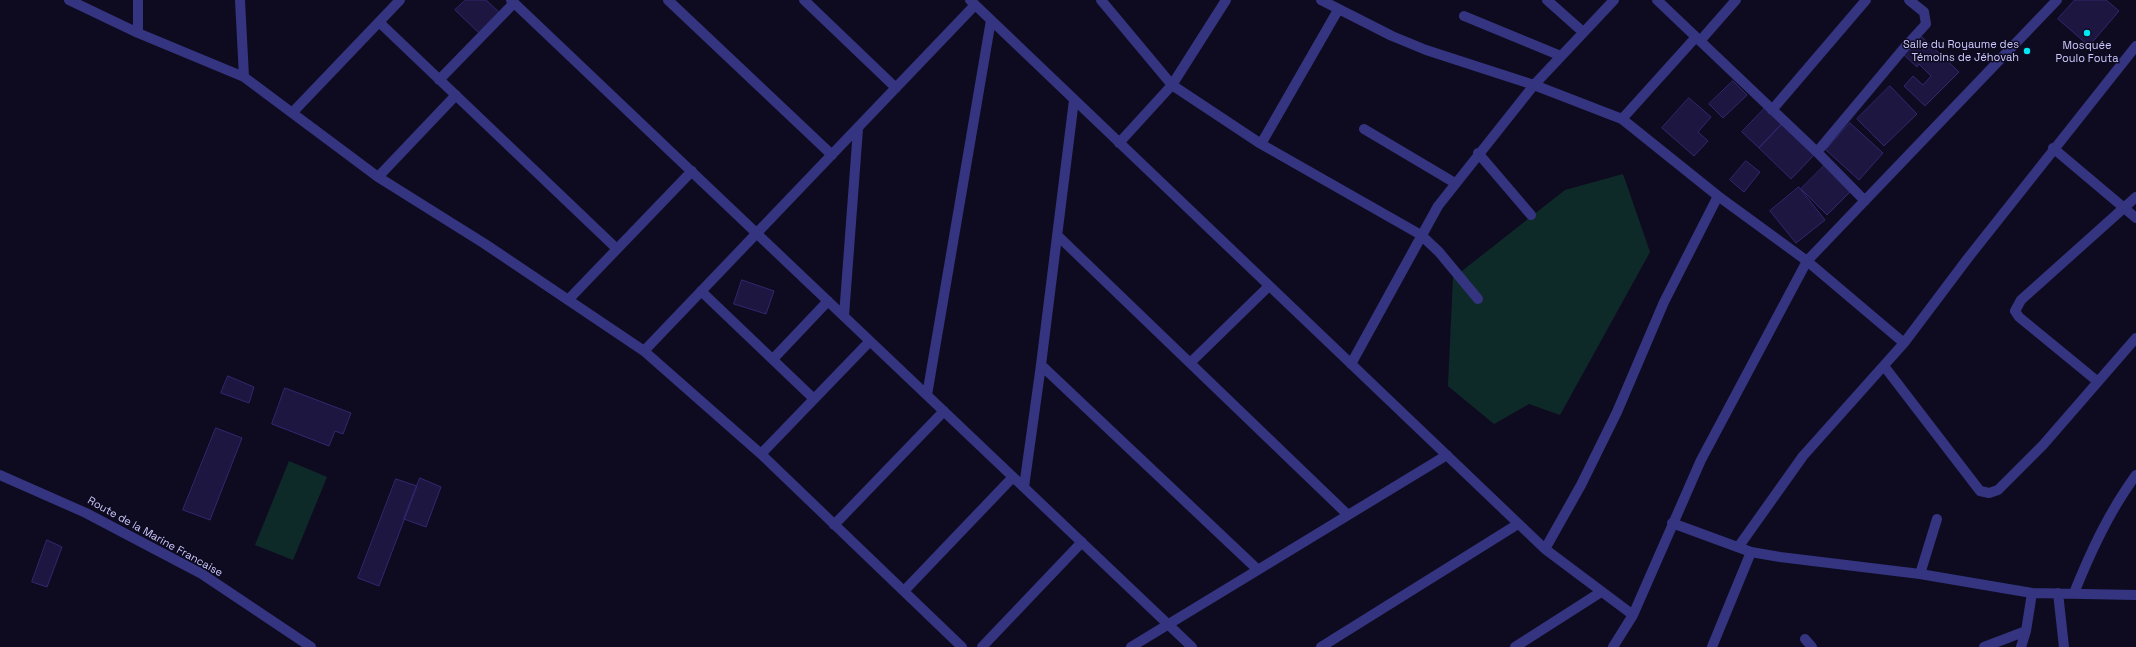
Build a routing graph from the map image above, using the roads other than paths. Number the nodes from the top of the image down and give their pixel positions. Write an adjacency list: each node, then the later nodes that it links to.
1 (69, 0): 24 (street)
2 (138, 0): 24 (street)
3 (240, 0): 28 (street)
4 (400, 0): 22 (street)
5 (668, 0): 45 (street)
6 (804, 0): 32 (street)
7 (1226, 0): 30 (street)
8 (1321, 0): 19 (street)
9 (1547, 0): 23 (street)
10 (1614, 0): 23 (street)
11 (1657, 0): 25 (street)
12 (1736, 0): 25 (street)
13 (1866, 0): 35 (street)
14 (1908, 0): 43 (street)
15 (2057, 0): 51 (street)
16 (513, 1): 29 (street); 46 (street)
17 (1104, 1): 30 (street)
18 (973, 3): 21 (street); 32 (street)
19 (1338, 10): 31 (street); 41 (street)
20 (1464, 16): 27 (street)
21 (991, 20): 34 (street); 76 (street)
22 (378, 22): 29 (street); 36 (street)
23 (1584, 32): 27 (street)
24 (138, 33): 28 (street)
25 (1698, 39): 35 (street); 37 (street)
26 (2136, 46): 42 (street)
27 (1561, 56): 31 (street)
28 (244, 77): 36 (street)
29 (439, 80): 33 (street)
30 (1172, 85): 40 (street); 41 (street)
31 (1534, 85): 37 (street); 44 (street)
32 (896, 88): 39 (street)
33 (456, 96): 47 (street); 58 (street)
34 (1074, 100): 40 (street); 56 (street)
35 (1772, 110): 43 (street)
36 (292, 112): 47 (street)
37 (1622, 119): 49 (street)
38 (1364, 129): 48 (street)
39 (858, 130): 45 (street); 65 (street)
40 (1119, 143): 60 (street)
41 (1261, 144): 57 (street)
42 (2054, 148): 52 (street); 68 (street)
43 (1817, 152): 51 (street)
44 (1478, 153): 48 (street); 53 (street)
45 (832, 155): 55 (street)
46 (692, 171): 55 (street); 58 (street)
47 (378, 177): 63 (street)
48 (1455, 183): 57 (street)
49 (1718, 196): 59 (street); 92 (street)
50 (2136, 197): 52 (street)
51 (1865, 201): 59 (street)
52 (2125, 208): 54 (street); 75 (street)
53 (1531, 215)
54 (2136, 218)
55 (757, 233): 61 (street); 64 (street)
56 (1057, 235): 71 (street); 73 (street)
57 (1421, 235): 62 (street); 72 (street)
58 (617, 249): 63 (street)
59 (1807, 262): 68 (street); 87 (street)
60 (1269, 286): 71 (street); 72 (street)
61 (701, 291): 69 (street); 70 (street)
62 (1478, 299)
63 (568, 300): 69 (street)
64 (828, 302): 65 (street); 70 (street)
65 (844, 316): 67 (street)
66 (2136, 338): 75 (street)
67 (870, 341): 76 (street); 77 (street)
68 (1904, 343): 74 (street)
69 (644, 351): 79 (street)
70 (773, 360): 77 (street)
71 (1190, 363): 85 (street)
72 (1351, 364): 80 (street)
73 (1041, 365): 84 (street); 94 (street)
74 (1884, 366): 75 (street); 91 (street)
75 (2097, 382)
76 (927, 395): 78 (street)
77 (814, 399): 79 (street)
78 (944, 411): 83 (street); 89 (street)
79 (761, 454): 89 (street)
80 (1447, 455): 85 (street); 88 (street)
81 (2136, 475): 100 (street)
82 (0, 476): 106 (street, Route de la Marine Francaise)
83 (1013, 477): 84 (street); 96 (street)
84 (1024, 487): 90 (street)
85 (1348, 515): 94 (street)
86 (1937, 519): 95 (street)
87 (1672, 523): 91 (street); 102 (street)
88 (1518, 524): 92 (street); 111 (street)
89 (834, 525): 96 (street)
90 (1082, 542): 103 (street); 108 (street)
91 (1739, 546): 93 (street)
92 (1545, 549): 97 (street)
93 (1751, 552): 95 (street); 114 (street)
94 (1257, 569): 103 (street)
95 (1920, 574): 98 (street)
96 (904, 591): 107 (street)
97 (1601, 592): 102 (street); 112 (street)
98 (2032, 593): 99 (street); 104 (street)
99 (2058, 593): 100 (street); 118 (street)
100 (2074, 593): 101 (street)
101 (2136, 595)
102 (1633, 615): 113 (street)
103 (1168, 624): 109 (street); 110 (street)
104 (2026, 631): 116 (street); 117 (street)
105 (1805, 639): 115 (street)
106 (311, 647)
107 (962, 647)
108 (982, 647)
109 (1131, 647)
110 (1192, 647)
111 (1321, 647)
112 (1515, 647)
113 (1613, 647)
114 (1712, 647)
115 (1812, 647)
116 (1984, 647)
117 (2021, 647)
118 (2064, 647)

